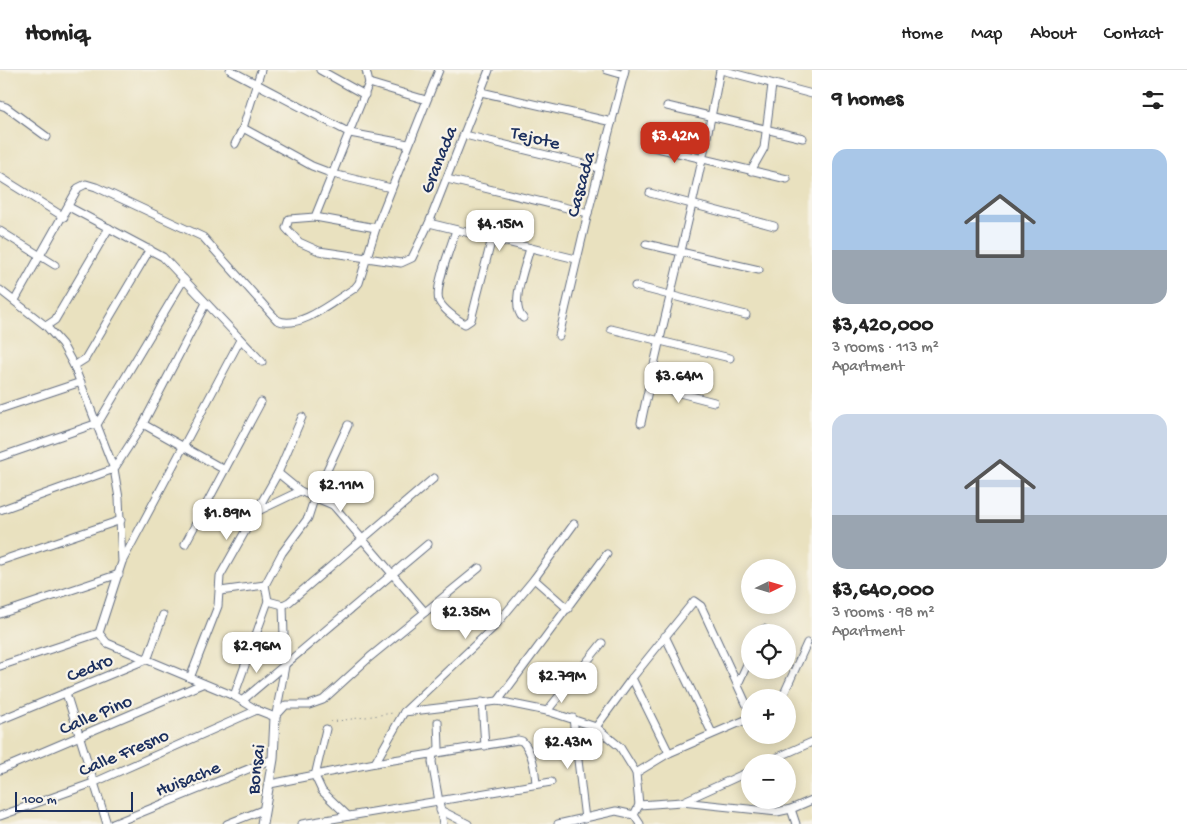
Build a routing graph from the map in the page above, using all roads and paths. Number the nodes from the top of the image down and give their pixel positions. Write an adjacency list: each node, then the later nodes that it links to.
1 (230, 70): 11 (street)
2 (261, 70): 11 (street)
3 (320, 70): 15 (street)
4 (366, 70): 10 (street)
5 (438, 70): 16 (street)
6 (489, 70): 13 (street, Granada)
7 (607, 70): 9 (street)
8 (720, 70): 12 (street); 19 (street)
9 (624, 72): 20 (street, Cascada)
10 (369, 83): 15 (street); 16 (street)
11 (257, 85): 21 (street); 23 (street)
12 (772, 85): 14 (street); 22 (street)
13 (482, 92): 20 (street); 24 (street, Granada)
14 (812, 94)
15 (365, 95): 23 (street)
16 (426, 100): 28 (street)
17 (0, 105): 25 (street)
18 (668, 106): 19 (street)
19 (712, 116): 22 (street); 30 (street)
20 (612, 122): 31 (street, Cascada)
21 (243, 128): 27 (street); 33 (street)
22 (767, 129): 26 (street); 32 (street)
23 (350, 133): 28 (street); 33 (street)
24 (465, 135): 31 (street, Tejote); 35 (street, Granada)
25 (47, 137)
26 (803, 138)
27 (235, 144)
28 (408, 144): 37 (street)
29 (653, 146): 30 (street)
30 (703, 160): 32 (street); 39 (street)
31 (600, 168): 41 (street, Cascada)
32 (751, 171): 36 (street)
33 (333, 174): 37 (street); 43 (street)
34 (0, 177): 42 (street)
35 (447, 179): 41 (street); 44 (street, Granada)
36 (787, 179)
37 (392, 188): 47 (street)
38 (650, 193): 39 (street)
39 (692, 206): 45 (street); 54 (street)
40 (69, 207): 42 (street); 46 (street); 56 (street)
41 (588, 214): 57 (street, Cascada)
42 (64, 217): 55 (street)
43 (316, 217): 47 (street); 56 (street)
44 (429, 222): 48 (street); 56 (street, Granada)
45 (774, 226)
46 (109, 228): 53 (street); 68 (street)
47 (376, 228): 56 (street)
48 (456, 230): 50 (street); 50 (street)
49 (0, 231): 55 (street)
50 (492, 238): 52 (street)
51 (646, 244): 54 (street)
52 (530, 248): 57 (street); 67 (street)
53 (150, 249): 60 (street); 75 (street)
54 (680, 252): 59 (street); 63 (street)
55 (41, 257): 58 (street); 64 (street)
56 (367, 257)
57 (576, 259): 70 (street, Cascada)
58 (56, 265)
59 (759, 270)
60 (184, 279): 65 (street); 82 (street)
61 (635, 286): 63 (street)
62 (0, 290): 64 (street)
63 (670, 296): 66 (street); 72 (street)
64 (14, 300): 68 (street)
65 (206, 303): 71 (street); 84 (street)
66 (746, 314)
67 (523, 318)
68 (46, 326): 75 (street)
69 (611, 328): 72 (street)
70 (559, 336)
71 (240, 340): 74 (street); 86 (street)
72 (659, 341): 73 (street); 77 (street)
73 (730, 358)
74 (262, 362)
75 (74, 366): 76 (street)
76 (81, 382): 80 (street); 82 (street)
77 (649, 385): 79 (street); 83 (street)
78 (261, 402): 89 (street)
79 (714, 402)
80 (0, 409)
81 (302, 417): 90 (street)
82 (98, 423): 87 (street); 88 (street)
83 (641, 423)
84 (143, 424): 86 (street); 88 (street)
85 (348, 425): 94 (street)
86 (182, 446): 89 (street); 105 (street)
87 (0, 457)
88 (114, 469): 96 (street); 98 (street)
89 (223, 470): 101 (street)
90 (278, 473): 93 (street); 97 (street)
91 (434, 478): 100 (street)
92 (356, 481): 95 (street)
93 (300, 491): 94 (street); 97 (street)
94 (315, 496): 95 (street); 110 (street)
95 (333, 505): 100 (street)
96 (0, 510)
97 (254, 513): 111 (street)
98 (121, 520): 104 (street); 105 (street)
99 (574, 524): 109 (street)
100 (363, 540): 107 (street); 113 (street)
101 (185, 544)
102 (428, 544): 107 (street)
103 (608, 554): 114 (street)
104 (0, 561)
105 (122, 562): 108 (street)
106 (479, 568): 115 (street)
107 (391, 573): 115 (street); 124 (street)
108 (119, 574): 116 (street); 118 (street)
109 (534, 579): 114 (street); 139 (street)
110 (265, 585): 111 (street); 112 (street)
111 (220, 591): 125 (street)
112 (268, 601): 113 (street); 133 (street)
113 (283, 605): 124 (street)
114 (568, 609): 135 (street)
115 (425, 612): 140 (street)
116 (0, 614)
117 (163, 616): 122 (street)
118 (99, 633): 122 (street); 123 (street)
119 (665, 636): 126 (street); 129 (street); 147 (street)
120 (602, 643): 138 (street)
121 (807, 643): 130 (street)
122 (145, 660): 125 (street); 132 (street, Cedro)
123 (0, 666)
124 (285, 666): 134 (street); 140 (street)
125 (190, 678): 128 (street)
126 (632, 678): 145 (street); 151 (street)
127 (741, 678): 129 (street)
128 (202, 684): 133 (street); 148 (street, Calle Pino)
129 (738, 684): 131 (street)
130 (786, 689)
131 (741, 691)
132 (66, 693): 142 (street, Cedro); 148 (street)
133 (234, 696): 134 (street)
134 (243, 700): 137 (street)
135 (498, 701): 136 (street); 138 (street)
136 (482, 702): 139 (street); 150 (street)
137 (257, 710): 140 (street); 161 (street, Calle Fresno)
138 (547, 711): 141 (street)
139 (404, 712): 146 (path); 155 (street)
140 (275, 717): 154 (street, Bonsai)
141 (573, 718): 145 (street); 175 (street)
142 (0, 720)
143 (438, 722): 152 (street)
144 (741, 722): 147 (street)
145 (596, 727): 157 (street)
146 (326, 729): 159 (street)
147 (712, 734): 151 (street)
148 (80, 737): 156 (street, Calle Pino); 161 (street)
149 (812, 742): 153 (street)
150 (485, 746): 152 (street); 163 (street)
151 (669, 753): 157 (street)
152 (434, 754): 155 (street); 164 (street)
153 (785, 754)
154 (273, 759): 162 (street, Bonsai); 177 (street, Huisache)
155 (375, 763): 159 (street)
156 (0, 770)
157 (636, 773): 167 (street)
158 (741, 775): 166 (street)
159 (314, 776): 162 (street); 174 (street)
160 (551, 782): 163 (street)
161 (93, 783): 173 (street, Calle Fresno); 176 (street)
162 (270, 784): 169 (street, Bonsai)
163 (536, 784): 164 (street)
164 (438, 799): 171 (street); 174 (street)
165 (812, 800): 168 (street)
166 (682, 802): 167 (street); 170 (street)
167 (639, 805): 172 (street)
168 (796, 807)
169 (265, 809): 178 (street); 179 (street, Bonsai)
170 (792, 809): 185 (street)
171 (440, 810): 181 (street); 182 (street)
172 (634, 815): 175 (street); 184 (street)
173 (0, 816)
174 (348, 816): 180 (street)
175 (585, 819): 183 (street)
176 (107, 824)
177 (113, 824)
178 (227, 824)
179 (262, 824)
180 (302, 824)
181 (443, 824)
182 (468, 824)
183 (558, 824)
184 (640, 824)
185 (796, 824)

